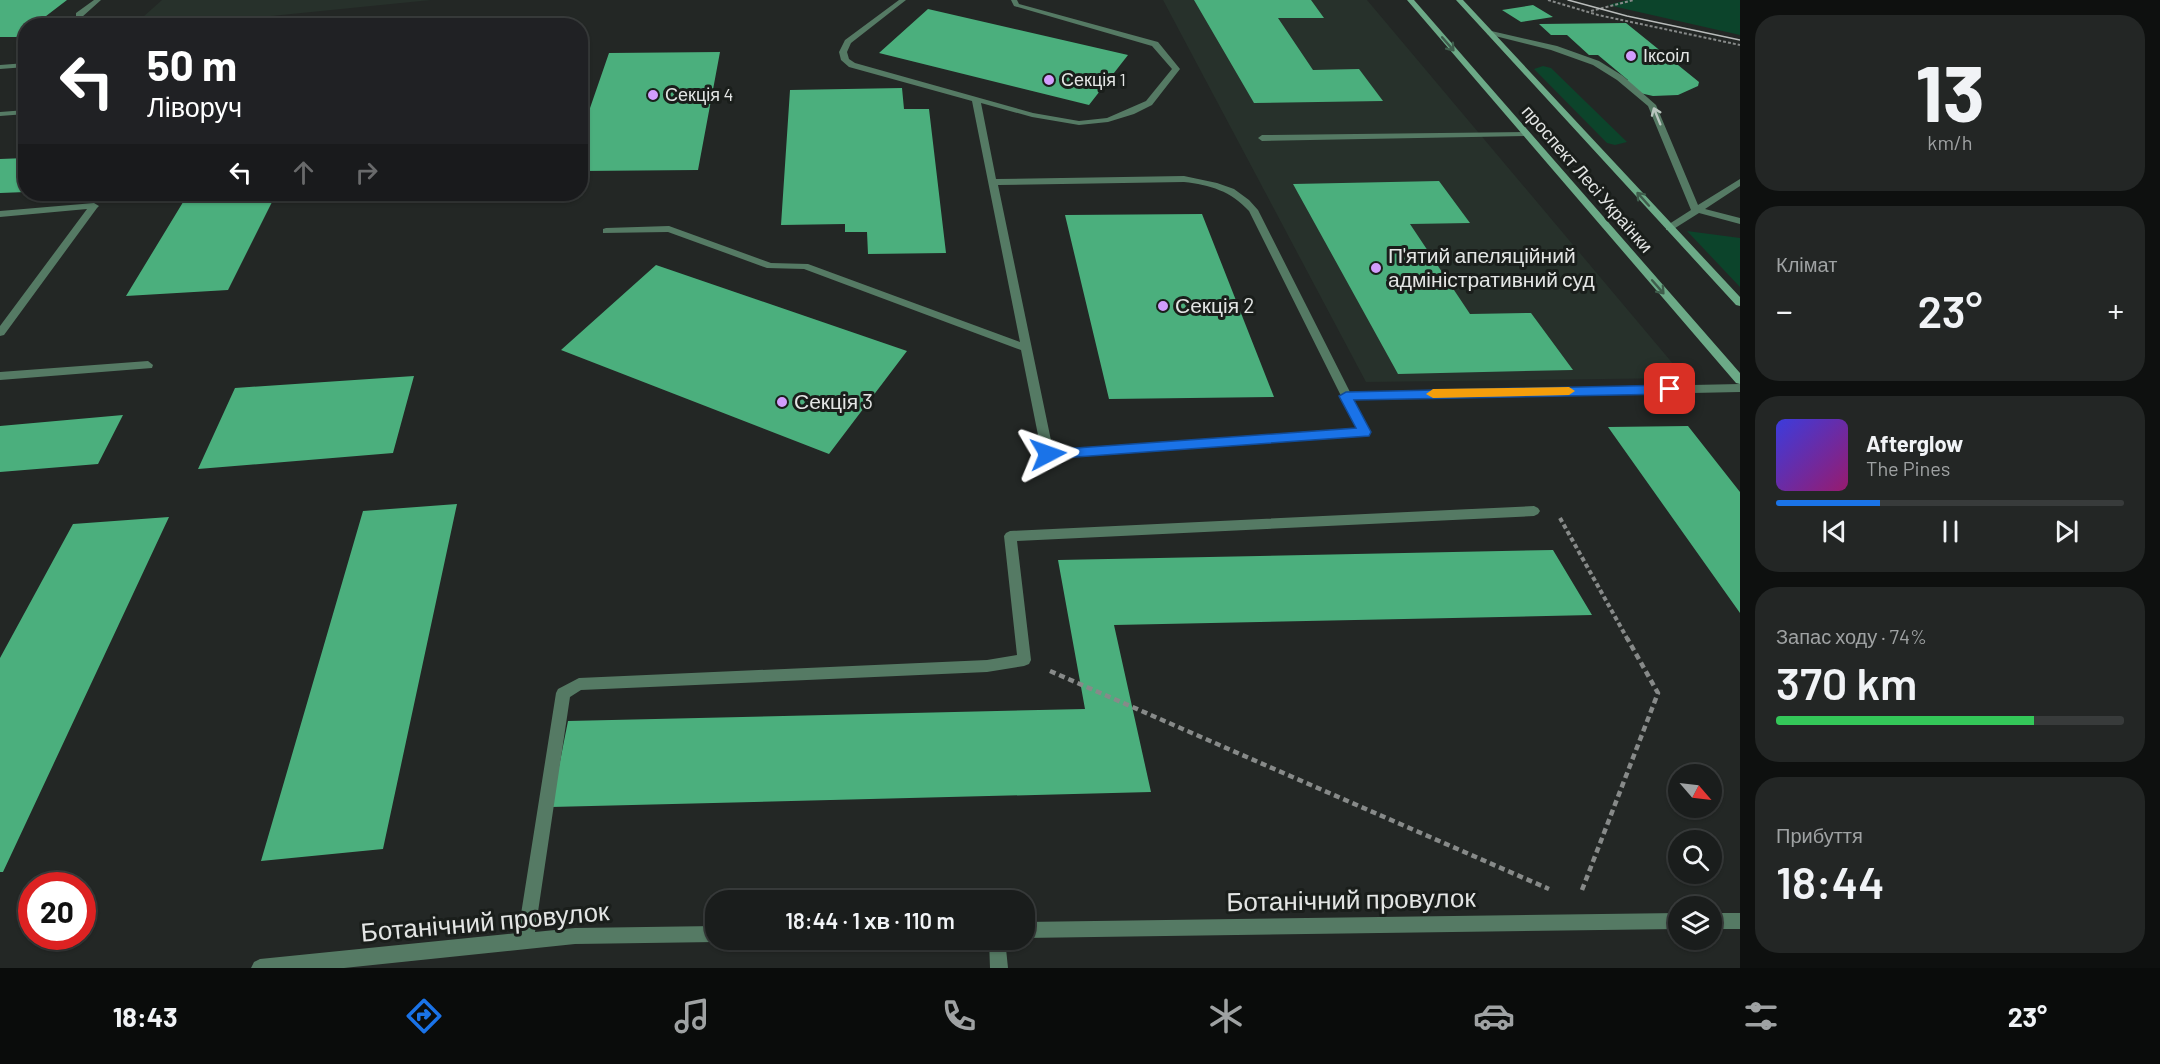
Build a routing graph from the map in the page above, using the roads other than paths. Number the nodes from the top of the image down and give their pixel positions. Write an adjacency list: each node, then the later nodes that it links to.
1 (98, 0): 6 (street)
2 (903, 0): 10 (street)
3 (1014, 0): 10 (street)
4 (1410, 0): 13 (main road, проспект Лесі Українки, one-way to 13)
5 (1459, 0): 7 (main road, проспект Лесі Українки)
6 (79, 15)
7 (1490, 32): 17 (street, one-way to 7); 20 (main road, проспект Лесі Українки, one-way to 7)
8 (18, 66): 9 (street)
9 (0, 67)
10 (976, 100): 15 (street)
11 (18, 113): 12 (street)
12 (0, 114)
13 (1526, 134): 14 (street); 27 (main road, проспект Лесі Українки, one-way to 27)
14 (1262, 138)
15 (993, 182): 24 (street); 29 (street)
16 (1740, 182): 17 (street)
17 (1695, 209): 19 (street); 20 (street)
18 (0, 214): 23 (street)
19 (1740, 221)
20 (1669, 228): 22 (main road, проспект Лесі Українки)
21 (606, 231): 24 (street)
22 (1740, 303)
23 (0, 333)
24 (1026, 348): 29 (street)
25 (148, 365): 26 (street)
26 (0, 376)
27 (1740, 380)
28 (1740, 388): 29 (street)
29 (1346, 396)
30 (1534, 511): 36 (street)
31 (1668, 921): 34 (street, Ботанічний провулок)
32 (1722, 921): 33 (street)
33 (1740, 921)
34 (1035, 930)
35 (705, 934): 36 (street, Ботанічний провулок)
36 (525, 941): 38 (street, Ботанічний провулок)
37 (998, 950): 39 (street)
38 (260, 968)
39 (999, 968)

